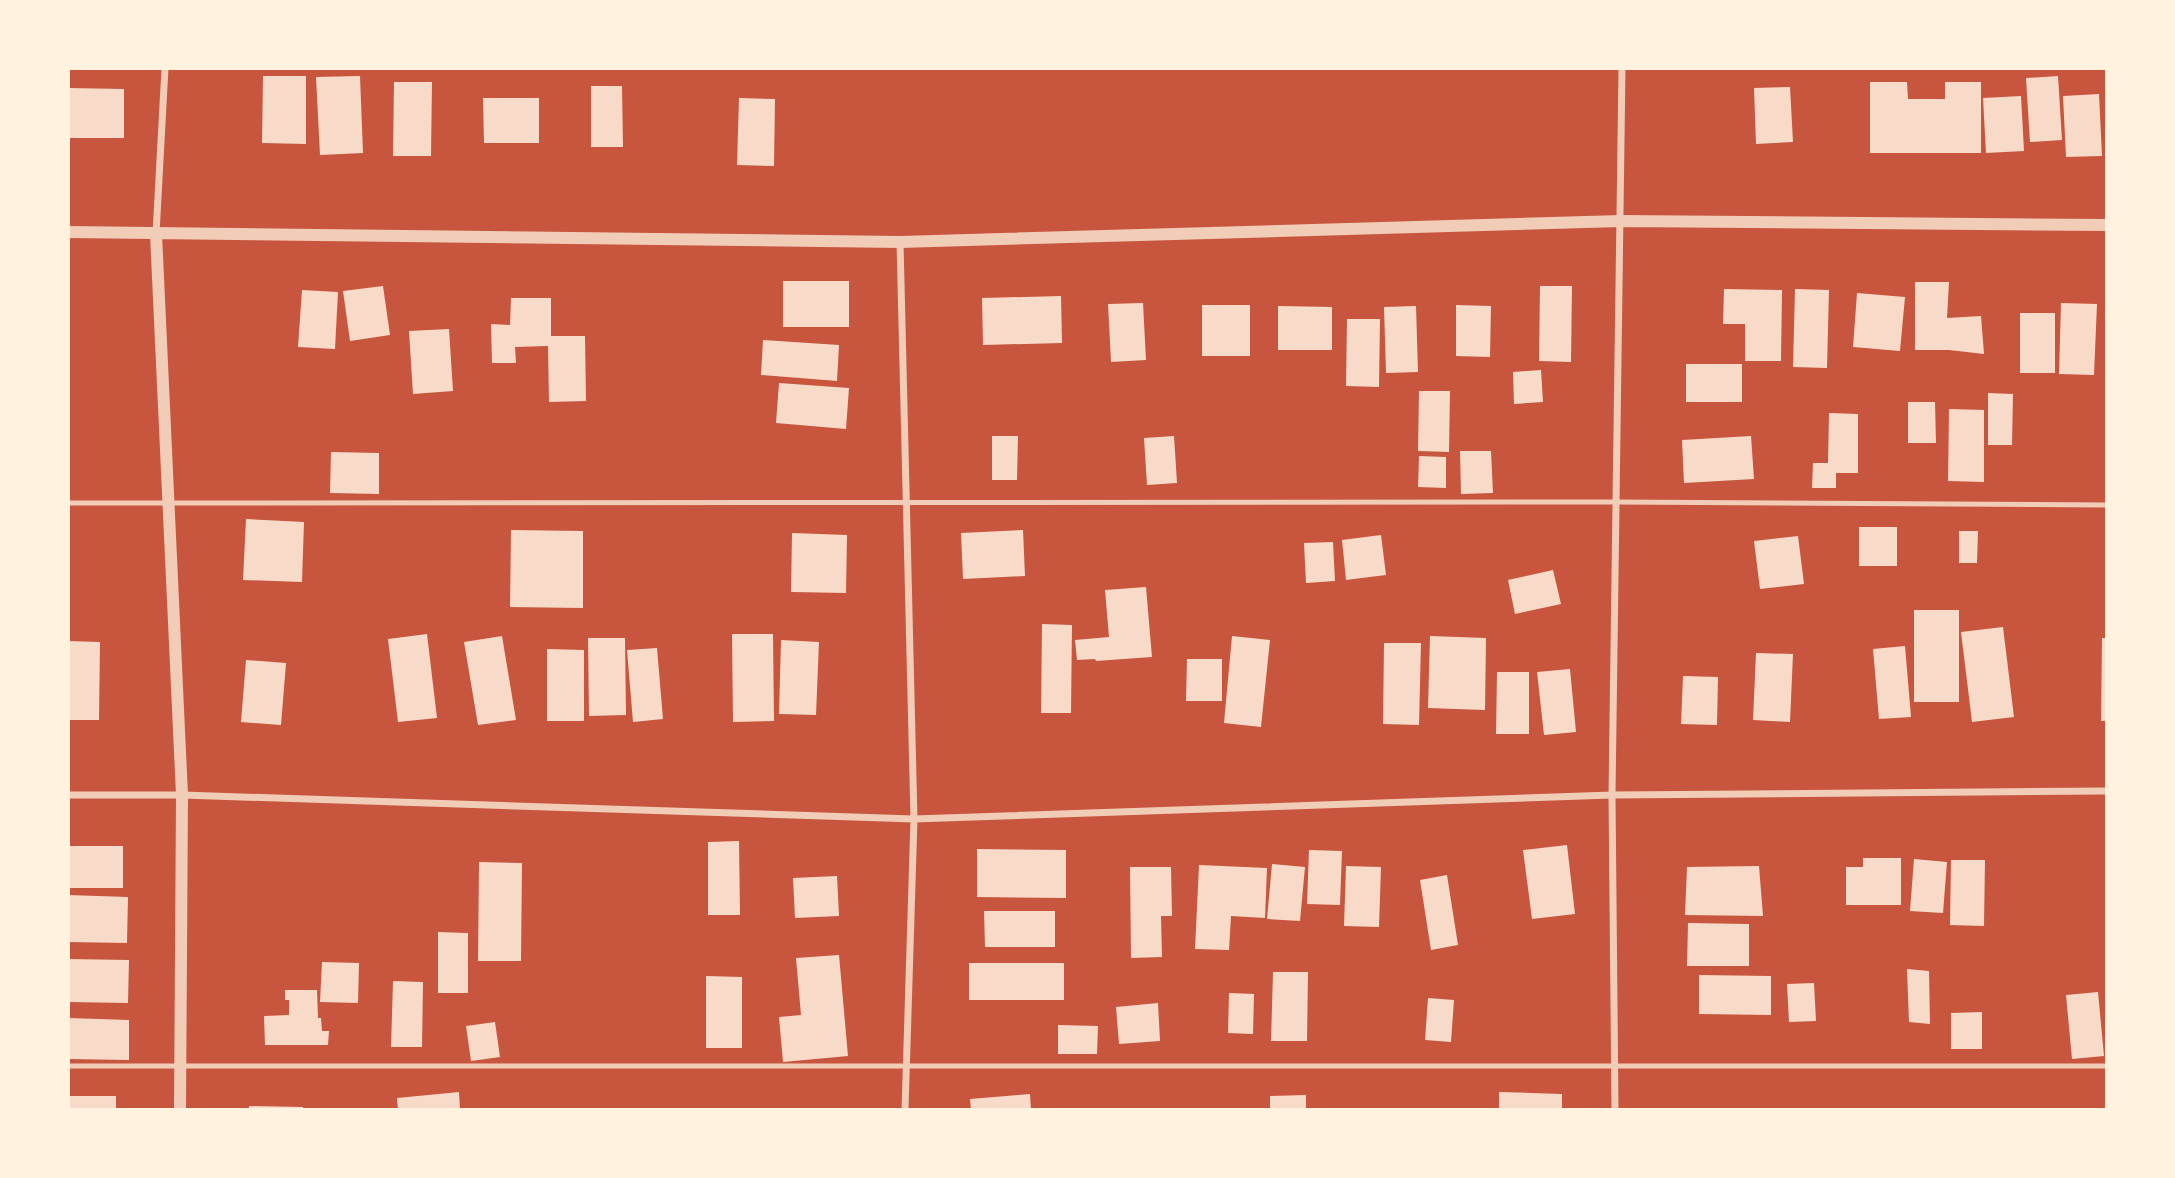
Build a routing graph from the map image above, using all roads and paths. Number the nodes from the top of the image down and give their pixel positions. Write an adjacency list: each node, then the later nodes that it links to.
1 (165, 68): 6 (street)
2 (1622, 68): 3 (street)
3 (1621, 221): 4 (street); 7 (street); 9 (street)
4 (2107, 225)
5 (68, 233): 6 (street)
6 (156, 234): 7 (street); 11 (street)
7 (900, 242): 8 (street)
8 (905, 502): 9 (lane); 11 (lane); 17 (street)
9 (1616, 502): 12 (lane); 16 (street)
10 (68, 503): 11 (lane)
11 (169, 503): 15 (street)
12 (2107, 505)
13 (2107, 791): 16 (street)
14 (68, 795): 15 (street)
15 (182, 795): 17 (street); 19 (street)
16 (1612, 795): 17 (street); 21 (street)
17 (914, 819): 20 (street)
18 (68, 1066): 19 (lane)
19 (181, 1066): 20 (lane); 23 (street)
20 (906, 1066): 21 (lane); 24 (street)
21 (1615, 1066): 22 (lane); 25 (street)
22 (2107, 1066)
23 (180, 1110)
24 (905, 1110)
25 (1615, 1110)

